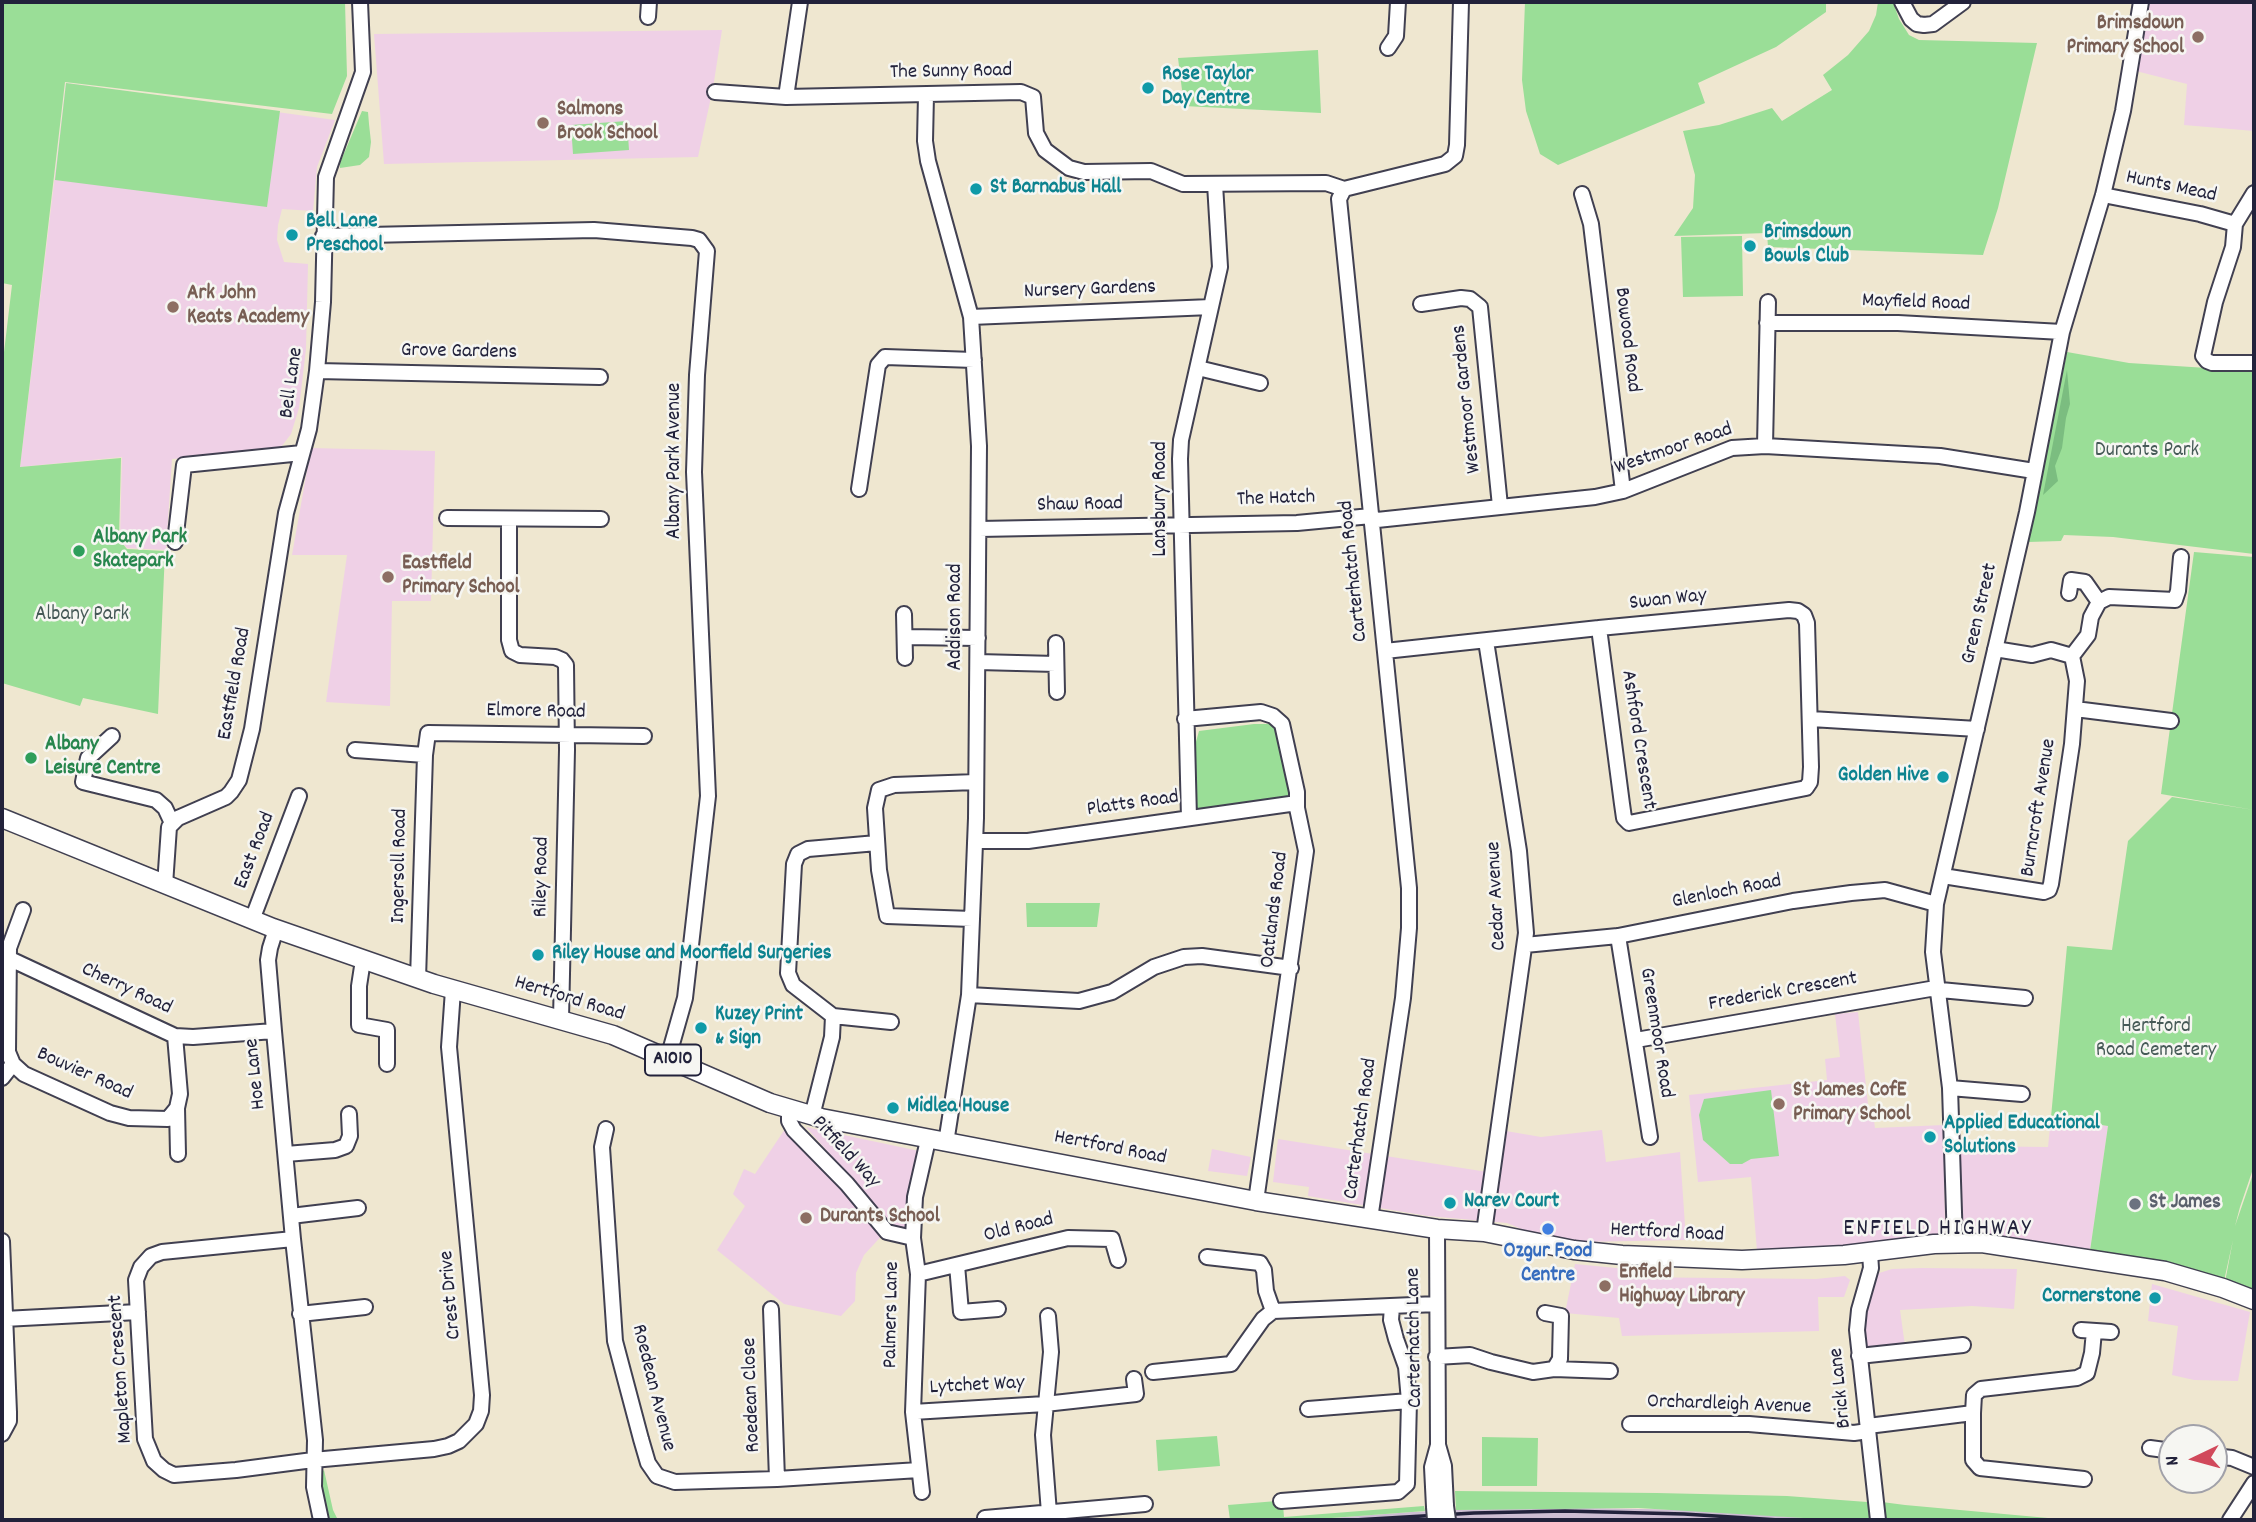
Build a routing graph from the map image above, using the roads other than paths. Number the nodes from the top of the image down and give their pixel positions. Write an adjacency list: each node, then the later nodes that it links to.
1 (360, 2): 18 (street, Bell Lane)
2 (800, 2): 11 (street)
3 (1398, 2): 8 (street)
4 (1461, 2): 13 (street)
5 (1902, 2): 6 (street)
6 (1963, 2)
7 (2141, 2): 16 (street, Green Street)
8 (1388, 48)
9 (715, 92): 11 (street, The Sunny Road)
10 (926, 95): 11 (street, The Sunny Road); 12 (street, The Sunny Road); 22 (street, Addison Road)
11 (786, 97)
12 (1215, 184): 13 (street, The Sunny Road); 21 (street, Lansbury Road)
13 (1344, 189): 37 (street, Carterhatch Road)
14 (2254, 193): 17 (street, Hunts Mead)
15 (1582, 194): 35 (street, Bowood Road)
16 (2103, 195): 17 (street, Hunts Mead); 24 (street, Green Street)
17 (2235, 224): 26 (street)
18 (323, 236): 28 (street, Bell Lane); 103 (street, Albany Park Avenue)
19 (1768, 302): 23 (street)
20 (1421, 304): 36 (street, Westmoor Gardens)
21 (1211, 307): 22 (street, Nursery Gardens); 27 (street, Lansbury Road)
22 (971, 317): 25 (street, Addison Road)
23 (1768, 323): 24 (street, Mayfield Road); 31 (street)
24 (2062, 332): 33 (street, Green Street)
25 (974, 360): 34 (street); 42 (street, Addison Road)
26 (2254, 363)
27 (1198, 368): 30 (street); 41 (street, Lansbury Road)
28 (317, 371): 29 (street, Grove Gardens); 32 (street, Bell Lane)
29 (600, 377)
30 (1260, 383)
31 (1765, 446): 33 (street, Westmoor Road); 35 (street, Westmoor Road)
32 (302, 453): 43 (street); 77 (street, Eastfield Road)
33 (2034, 471): 53 (street, Green Street)
34 (859, 489)
35 (1623, 491): 36 (street, Westmoor Road)
36 (1500, 506): 37 (street, Westmoor Road)
37 (1371, 516): 41 (street, The Hatch); 54 (street, Carterhatch Road)
38 (447, 518): 39 (street)
39 (509, 519): 40 (street); 66 (street, Riley Road)
40 (601, 519)
41 (1182, 524): 42 (street, Shaw Road); 61 (street, Lansbury Road)
42 (979, 529): 50 (street, Addison Road)
43 (175, 542)
44 (2181, 558): 46 (street)
45 (2069, 593): 46 (street)
46 (2099, 603): 55 (street)
47 (904, 614): 49 (street)
48 (1599, 628): 51 (street, Swan Way); 62 (street, Swan Way); 71 (street, Ashford Crescent)
49 (905, 637): 50 (street); 56 (street)
50 (978, 638): 57 (street, Addison Road)
51 (1486, 641): 54 (street, Swan Way); 88 (street, Cedar Avenue)
52 (1056, 643): 58 (street)
53 (1995, 649): 55 (street); 64 (street, Green Street)
54 (1385, 651): 122 (street, Carterhatch Road)
55 (2072, 656): 60 (street, Burncroft Avenue)
56 (905, 658)
57 (978, 662): 58 (street); 72 (street, Addison Road)
58 (1056, 664): 59 (street)
59 (1057, 692)
60 (2075, 709): 63 (street); 80 (street, Burncroft Avenue)
61 (1185, 719): 74 (street, Oatlands Road); 76 (street, Lansbury Road)
62 (1811, 719): 64 (street); 71 (street, Swan Way)
63 (2171, 721)
64 (1977, 729): 80 (street, Green Street)
65 (428, 733): 66 (street, Elmore Road); 70 (street, Ingersoll Road)
66 (566, 735): 68 (street, Elmore Road); 98 (street, Riley Road)
67 (112, 736): 77 (street)
68 (644, 736)
69 (355, 750): 70 (street)
70 (425, 755): 92 (street, Ingersoll Road)
71 (1811, 767)
72 (976, 782): 78 (street, Addison Road); 79 (street)
73 (299, 796): 85 (street, East Road)
74 (1297, 803): 76 (street, Platts Road); 91 (street, Oatlands Road)
75 (2, 818): 81 (main road, Hertford Road / A1010)
76 (1189, 818): 78 (street, Platts Road)
77 (172, 823): 81 (street)
78 (975, 841): 84 (street, Addison Road)
79 (877, 843): 84 (street); 97 (street)
80 (1942, 876): 82 (street, Green Street)
81 (165, 885): 85 (main road, Hertford Road / A1010)
82 (1936, 904): 87 (street, Glenloch Road); 94 (street, Green Street)
83 (23, 910): 89 (street, Bouvier Road)
84 (972, 919): 95 (street, Addison Road)
85 (253, 920): 86 (main road, Hertford Road / A1010)
86 (276, 929): 90 (main road, Hertford Road / A1010); 100 (street, Hoe Lane)
87 (1618, 936): 88 (street, Glenloch Road); 102 (street, Greenmoor Road)
88 (1525, 944): 124 (street, Cedar Avenue)
89 (8, 958): 101 (street, Cherry Road); 104 (street, Bouvier Road)
90 (363, 960): 92 (main road, Hertford Road / A1010); 105 (street)
91 (1291, 968): 95 (street); 119 (street, Oatlands Road)
92 (418, 979): 93 (main road, Hertford Road / A1010)
93 (453, 990): 98 (main road, Hertford Road / A1010); 165 (street, Crest Drive)
94 (1938, 990): 96 (street, Frederick Crescent); 102 (street, Frederick Crescent); 107 (street, Green Street)
95 (969, 995): 116 (street, Addison Road)
96 (2025, 998)
97 (833, 1016): 99 (street); 112 (street)
98 (561, 1019): 103 (main road, Hertford Road / A1010)
99 (891, 1022)
100 (274, 1031): 101 (street, Cherry Road); 118 (street, Hoe Lane)
101 (175, 1036): 109 (street)
102 (1636, 1040): 114 (street, Greenmoor Road)
103 (668, 1058): 110 (main road, Hertford Road / A1010)
104 (13, 1063): 106 (street, Bouvier Road); 109 (street, Bouvier Road)
105 (387, 1064)
106 (2, 1078)
107 (1950, 1088): 108 (street); 128 (street, Green Street)
108 (2022, 1094)
109 (177, 1108): 117 (street)
110 (789, 1111): 112 (main road, Hertford Road / A1010); 125 (street, Pitfield Way)
111 (349, 1114): 118 (street)
112 (812, 1116): 115 (main road, Hertford Road / A1010)
113 (606, 1129): 168 (street, Roedean Avenue)
114 (1650, 1138)
115 (928, 1140): 116 (main road, Hertford Road / A1010); 125 (street, Palmers Lane)
116 (946, 1143): 119 (main road, Hertford Road / A1010)
117 (178, 1154)
118 (286, 1154): 121 (street, Hoe Lane)
119 (1256, 1201): 122 (main road, Hertford Road / A1010)
120 (358, 1208): 121 (street)
121 (291, 1216): 126 (street, Hoe Lane)
122 (1370, 1219): 123 (main road, Hertford Road / A1010)
123 (1437, 1229): 124 (main road, Hertford Road / A1010); 135 (street, Carterhatch Lane)
124 (1484, 1232): 129 (main road, Hertford Road / A1010)
125 (913, 1238): 133 (street, Palmers Lane)
126 (293, 1239): 141 (street, Mapleton Crescent); 143 (street, Hoe Lane)
127 (2, 1241): 145 (street)
128 (1955, 1243): 129 (main road, Hertford Road / A1010); 134 (main road, Hertford Road / A1010)
129 (1870, 1253): 148 (street, Brick Lane)
130 (1208, 1257): 140 (street)
131 (1118, 1260): 132 (street, Old Road)
132 (957, 1265): 133 (street, Old Road); 139 (street)
133 (918, 1274): 157 (street, Palmers Lane)
134 (2254, 1300)
135 (1437, 1304): 137 (street); 149 (street, Carterhatch Lane)
136 (365, 1307): 143 (street)
137 (1392, 1307): 140 (street); 154 (street)
138 (771, 1309): 168 (street, Roedean Close)
139 (998, 1309)
140 (1273, 1311): 152 (street)
141 (138, 1312): 145 (street); 165 (street, Mapleton Crescent)
142 (1545, 1313): 150 (street)
143 (300, 1314): 165 (street, Hoe Lane)
144 (1048, 1316): 155 (street, Lytchet Way)
145 (4, 1319): 161 (street)
146 (2111, 1332): 158 (street)
147 (1963, 1345): 148 (street)
148 (1859, 1356): 160 (street, Brick Lane)
149 (1436, 1357): 150 (street); 175 (street, Carterhatch Lane)
150 (1554, 1369): 151 (street)
151 (1610, 1371)
152 (1153, 1372)
153 (1135, 1379): 155 (street, Lytchet Way)
154 (1409, 1401): 156 (street); 172 (street)
155 (1045, 1404): 157 (street, Lytchet Way); 174 (street, Lytchet Way)
156 (1308, 1409)
157 (913, 1412): 167 (street, Palmers Lane)
158 (1973, 1413): 160 (street, Orchardleigh Avenue); 169 (street)
159 (1630, 1424): 160 (street, Orchardleigh Avenue)
160 (1868, 1429): 178 (street, Brick Lane)
161 (3, 1433)
162 (2150, 1448): 163 (street)
163 (2158, 1449)
164 (2228, 1458): 166 (street)
165 (313, 1460): 177 (street, Hoe Lane)
166 (2254, 1467)
167 (919, 1470): 168 (street, Roedean Avenue); 171 (street, Palmers Lane)
168 (777, 1479)
169 (2084, 1479)
170 (2254, 1483): 179 (street)
171 (922, 1492)
172 (1281, 1501)
173 (1145, 1504): 174 (street)
174 (1049, 1513): 176 (street)
175 (1441, 1513)
176 (985, 1518)
177 (321, 1520)
178 (1878, 1520)
179 (2230, 1520)

